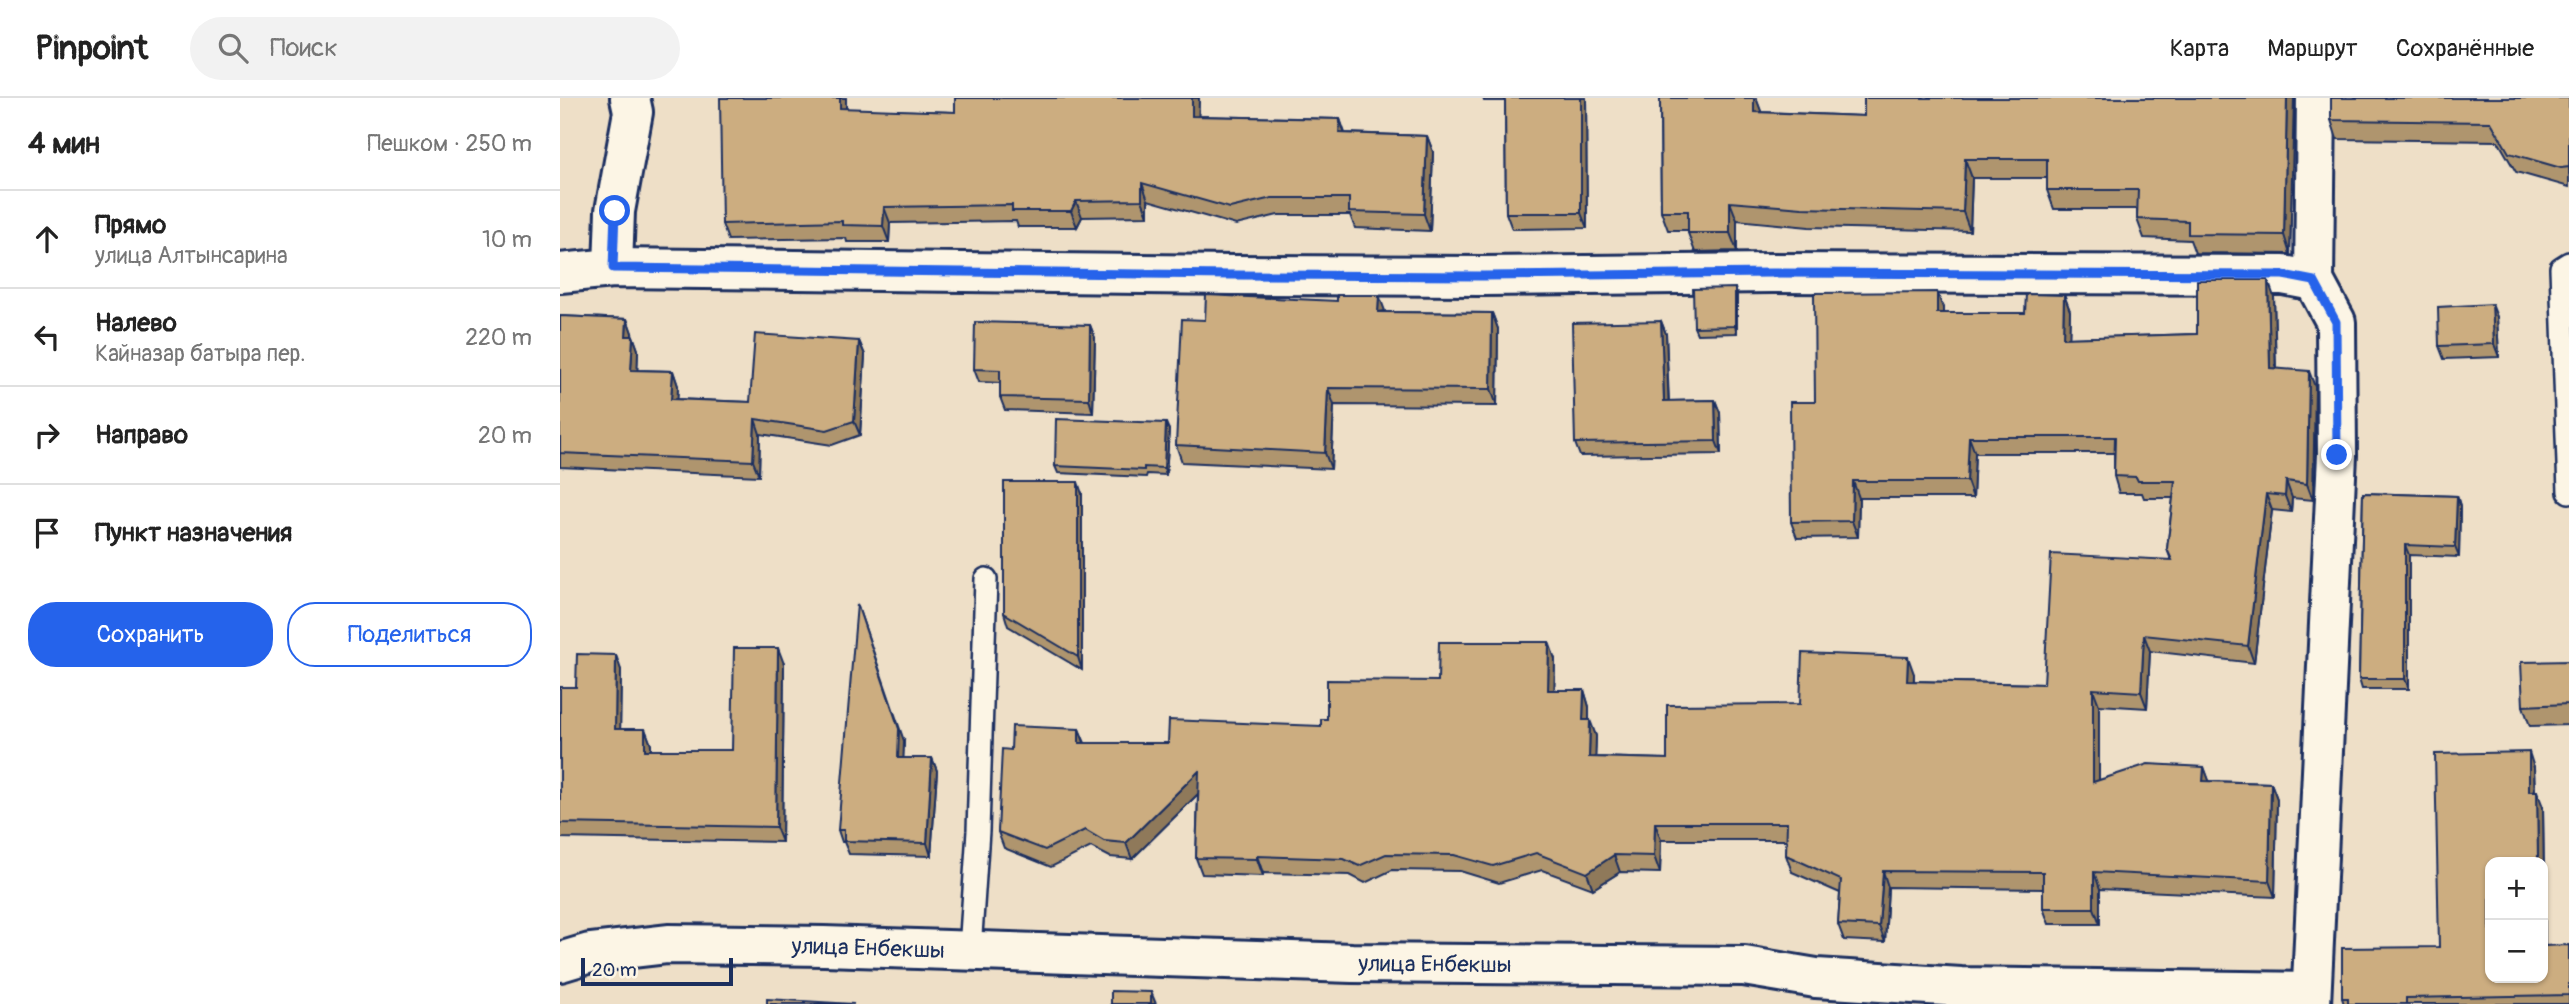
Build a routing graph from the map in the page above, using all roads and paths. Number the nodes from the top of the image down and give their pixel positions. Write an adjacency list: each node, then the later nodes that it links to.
1 (631, 98): 4 (street)
2 (2316, 98): 6 (street)
3 (2569, 263): 7 (lane)
4 (613, 268): 5 (street); 6 (street)
5 (560, 273)
6 (2314, 281): 12 (street)
7 (2569, 492)
8 (986, 579): 9 (lane)
9 (970, 950): 10 (street, улица Енбекшы); 11 (street, улица Енбекшы)
10 (560, 962)
11 (1815, 991): 12 (street, улица Енбекшы)
12 (2310, 998)

